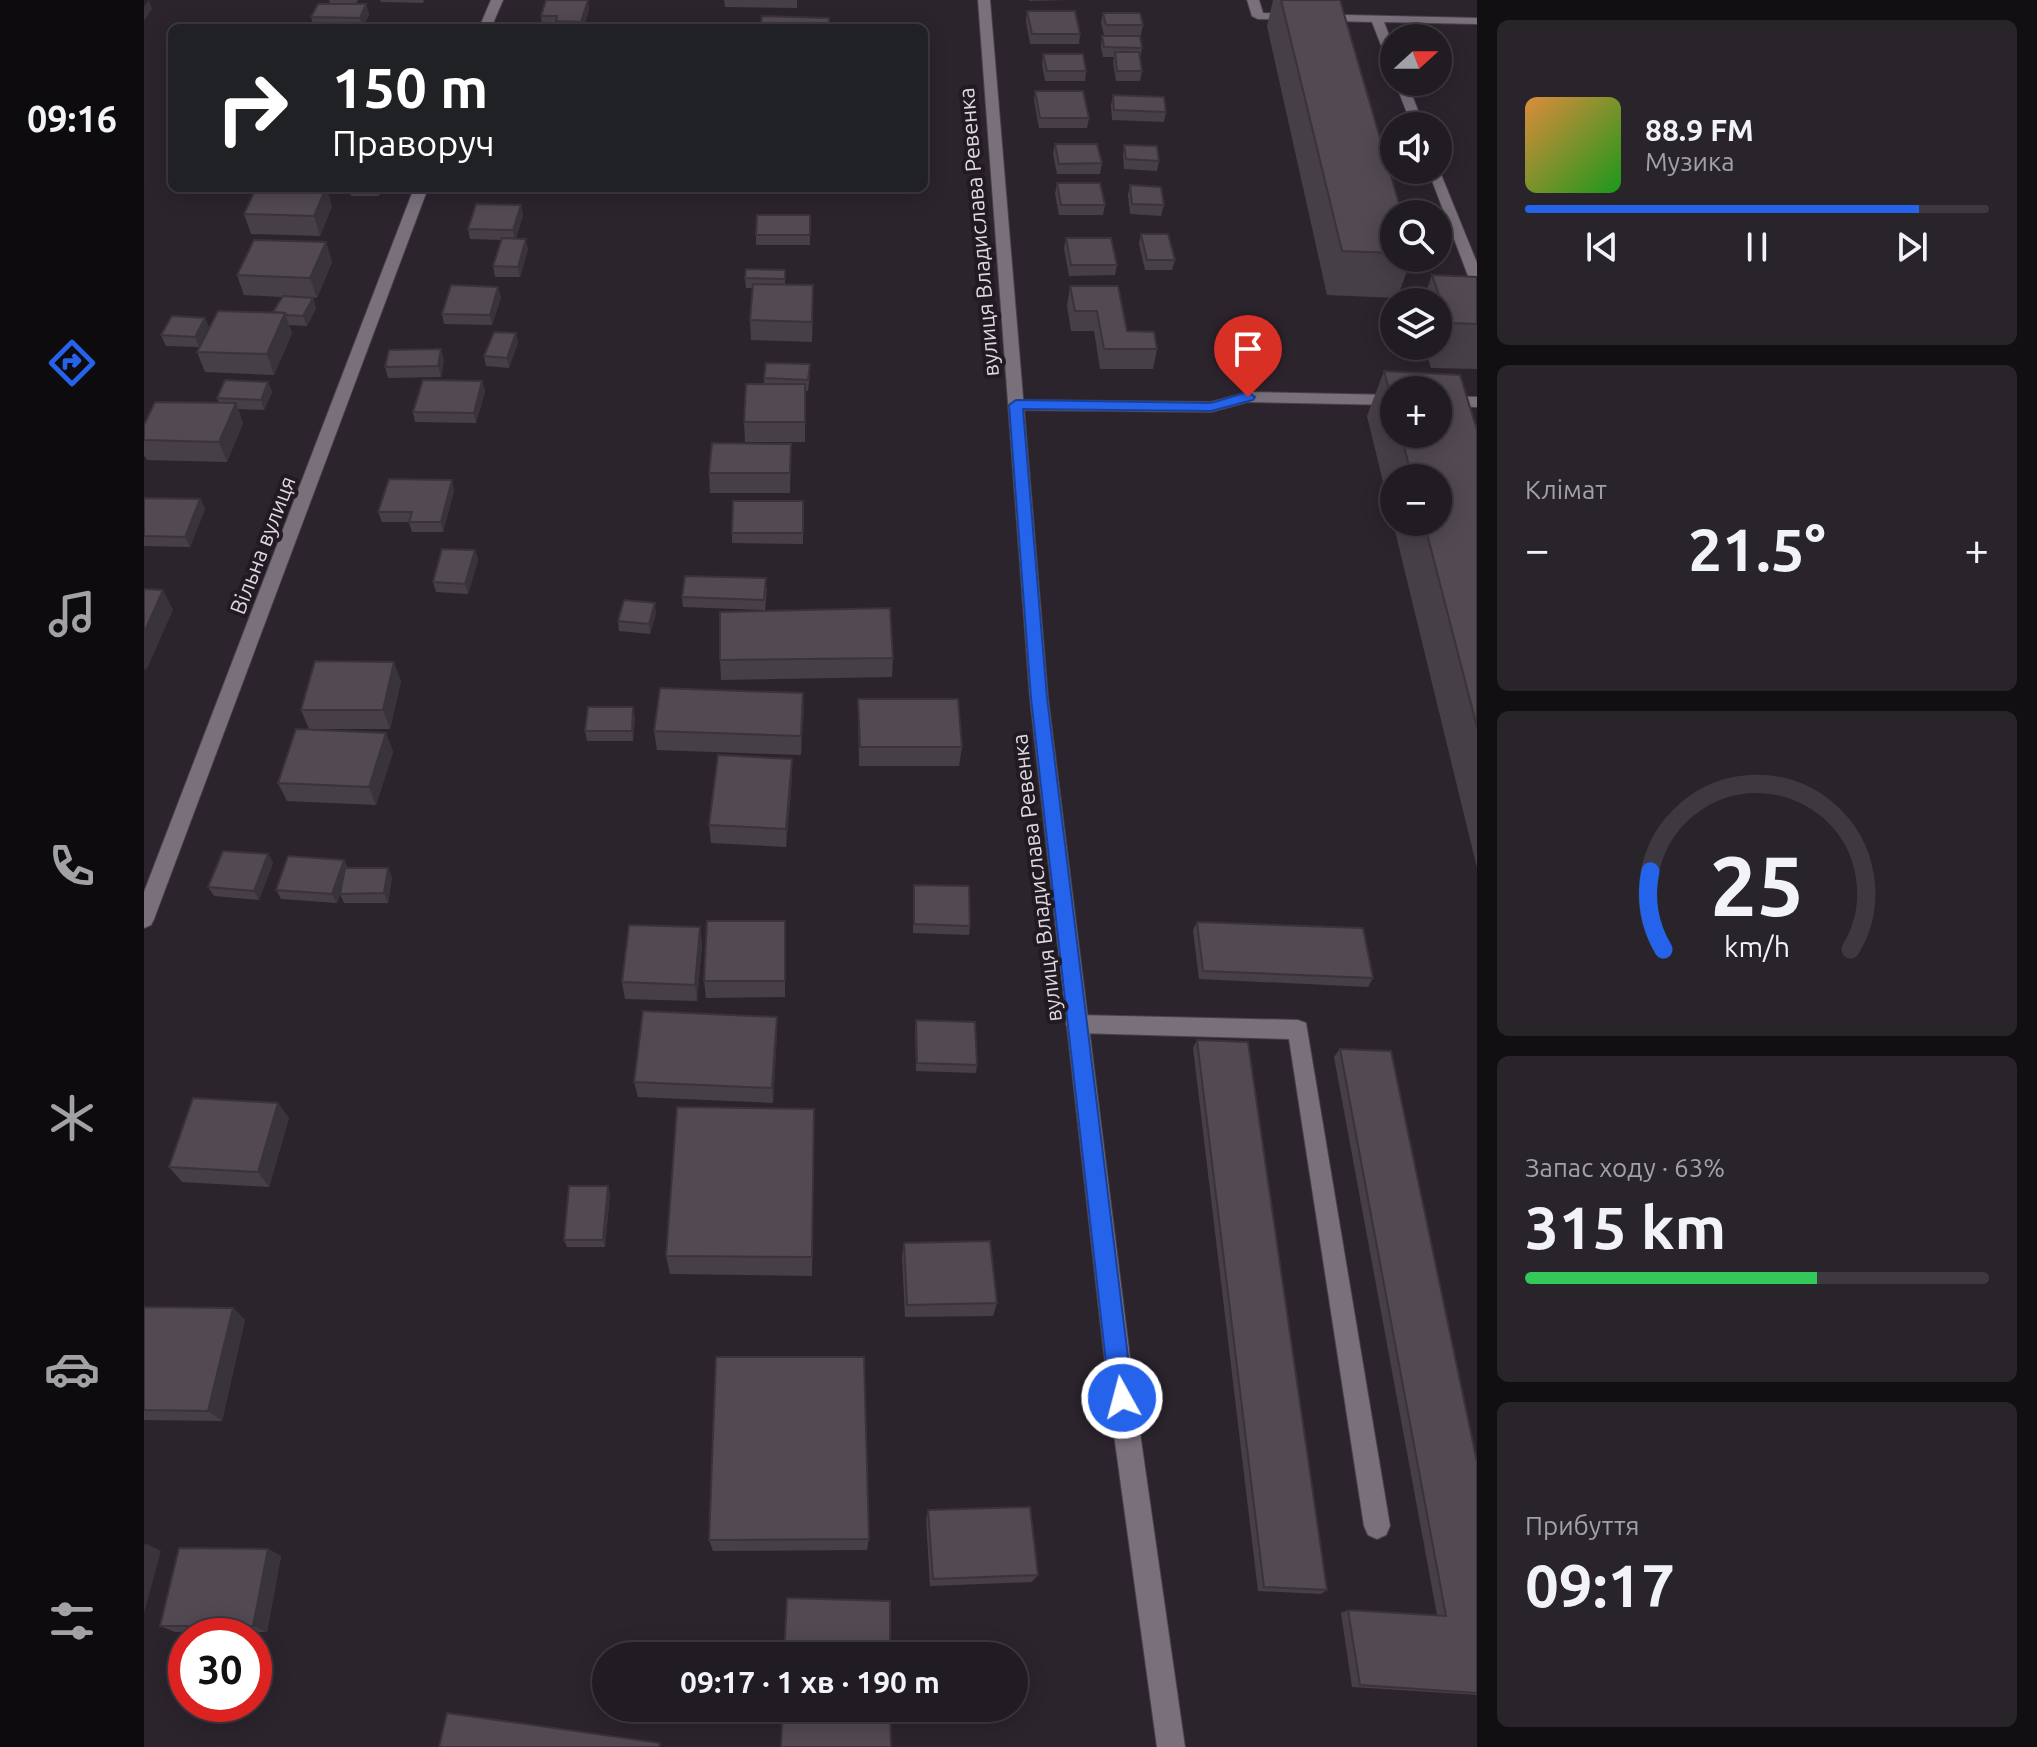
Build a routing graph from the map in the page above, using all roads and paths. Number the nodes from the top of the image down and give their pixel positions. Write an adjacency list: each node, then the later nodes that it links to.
1 (497, 0): 6 (street)
2 (984, 0): 14 (street, вулиця Владислава Ревенка)
3 (1253, 0): 4 (street)
4 (1377, 19): 5 (street); 7 (street)
5 (1477, 21)
6 (487, 24)
7 (1380, 27)
8 (1440, 184): 10 (street)
9 (419, 192): 15 (street, Вільна вулиця)
10 (1477, 281)
11 (1380, 400): 14 (street)
12 (1452, 401): 13 (street)
13 (1477, 402)
14 (1016, 405): 16 (street, вулиця Владислава Ревенка)
15 (144, 919)
16 (1077, 1024): 17 (street); 18 (street, вулиця Владислава Ревенка)
17 (1377, 1526)
18 (1171, 1747)

